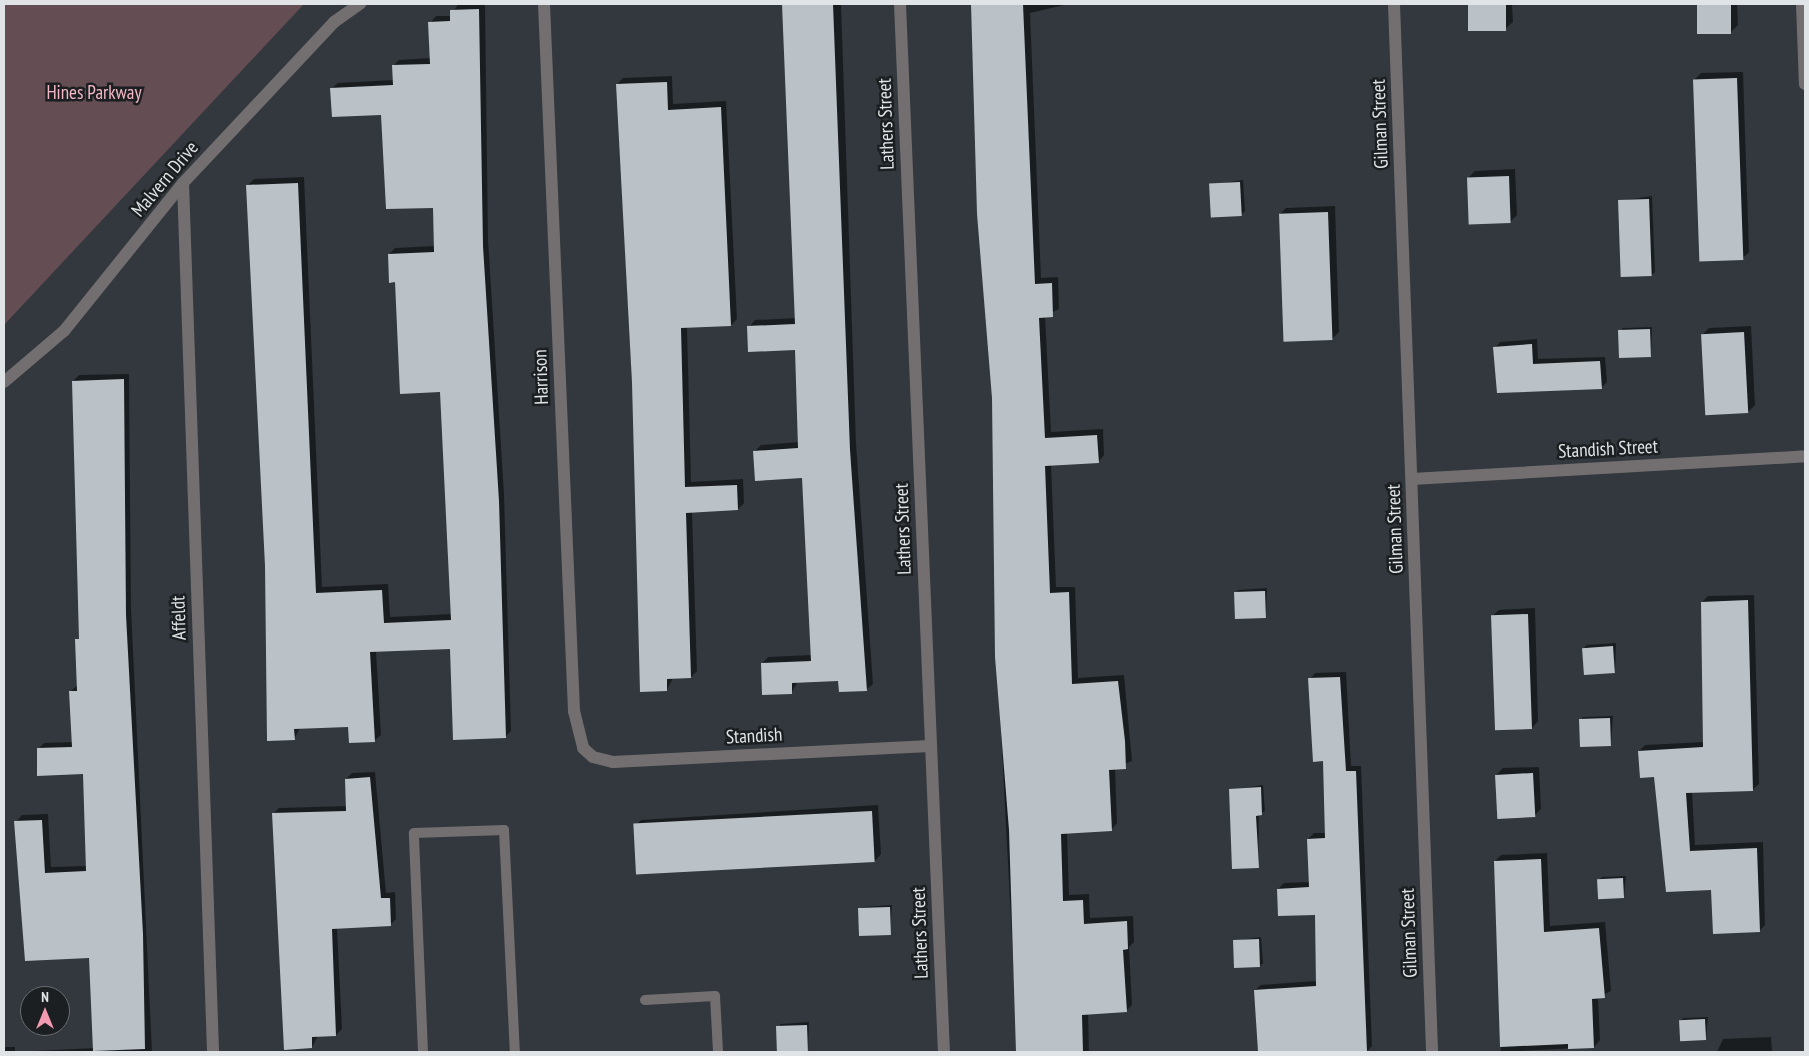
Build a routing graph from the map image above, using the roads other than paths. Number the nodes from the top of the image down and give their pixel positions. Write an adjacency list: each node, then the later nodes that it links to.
1 (360, 4): 7 (street, Malvern Drive)
2 (544, 4): 12 (street, Harrison)
3 (900, 4): 11 (street, Lathers Street)
4 (1394, 4): 10 (street, Gilman Street)
5 (1802, 4): 6 (street)
6 (1805, 84)
7 (183, 183): 8 (street, Malvern Drive); 14 (street, Affeldt)
8 (4, 382)
9 (1805, 456): 10 (street, Standish Street)
10 (1412, 479): 19 (street, Gilman Street)
11 (930, 746): 12 (street, Standish); 18 (street, Lathers Street)
12 (583, 748)
13 (645, 1000): 17 (lane)
14 (213, 1052)
15 (423, 1052): 16 (lane)
16 (515, 1052)
17 (718, 1052)
18 (944, 1052)
19 (1432, 1052)

